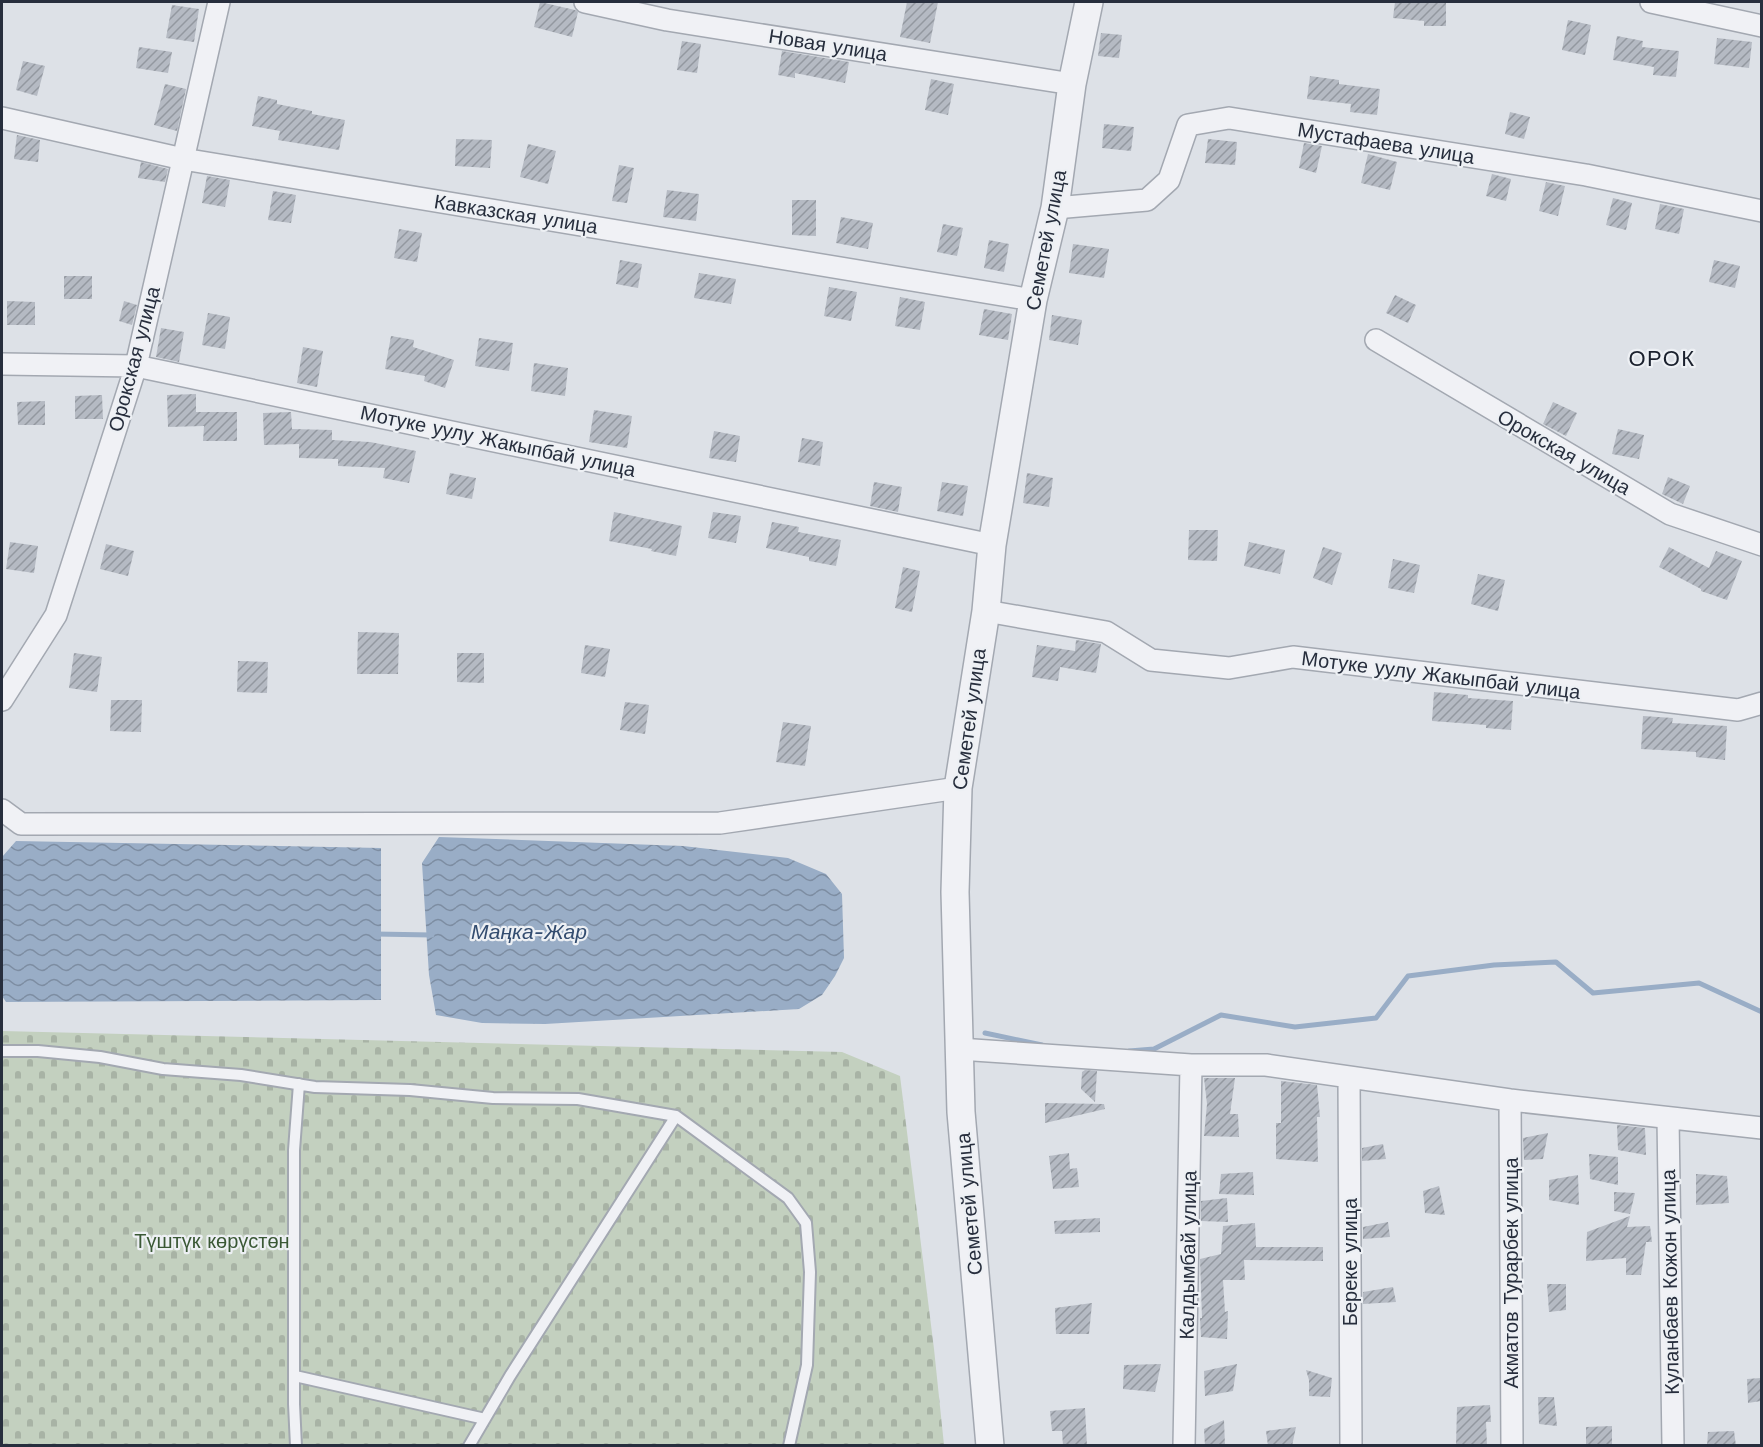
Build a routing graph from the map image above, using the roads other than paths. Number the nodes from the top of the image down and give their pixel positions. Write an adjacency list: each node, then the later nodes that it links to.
1 (219, 2): 8 (street, Орокская улица)
2 (585, 2): 6 (street, Новая улица)
3 (1089, 2): 6 (street, Семетей улица)
4 (1651, 2): 5 (street)
5 (1761, 26)
6 (1072, 84): 9 (street, Семетей улица)
7 (2, 118): 8 (street, Кавказская улица)
8 (183, 159): 11 (street, Кавказская улица); 14 (street, Орокская улица)
9 (1055, 208): 10 (street, Мустафаева улица); 11 (street, Семетей улица)
10 (1761, 211)
11 (1033, 300): 15 (street, Семетей улица)
12 (1376, 340): 16 (street, Орокская улица)
13 (2, 364): 14 (street, Мотуке уулу Жакыпбай улица)
14 (136, 366): 15 (street, Мотуке уулу Жакыпбай улица); 18 (street, Орокская улица)
15 (992, 545): 17 (street, Семетей улица)
16 (1761, 545)
17 (986, 611): 19 (street, Мотуке уулу Жакыпбай улица); 20 (street, Семетей улица)
18 (2, 700)
19 (1761, 703)
20 (958, 788): 21 (street); 22 (street, Семетей улица)
21 (2, 810)
22 (959, 1049): 24 (street); 36 (street, Семетей улица)
23 (2, 1051): 26 (lane)
24 (1191, 1065): 25 (street); 37 (street, Калдымбай улица)
25 (1349, 1078): 27 (street); 38 (street, Береке улица)
26 (299, 1084): 28 (lane); 31 (lane)
27 (1510, 1100): 29 (street); 39 (street, Акматов Турарбек улица)
28 (676, 1116): 32 (lane); 35 (lane)
29 (1668, 1118): 30 (street); 40 (street, Куланбаев Кожон улица)
30 (1761, 1128)
31 (294, 1376): 32 (lane); 33 (lane)
32 (485, 1419): 34 (lane)
33 (296, 1446)
34 (469, 1446)
35 (789, 1446)
36 (990, 1446)
37 (1184, 1446)
38 (1351, 1446)
39 (1512, 1446)
40 (1673, 1446)

